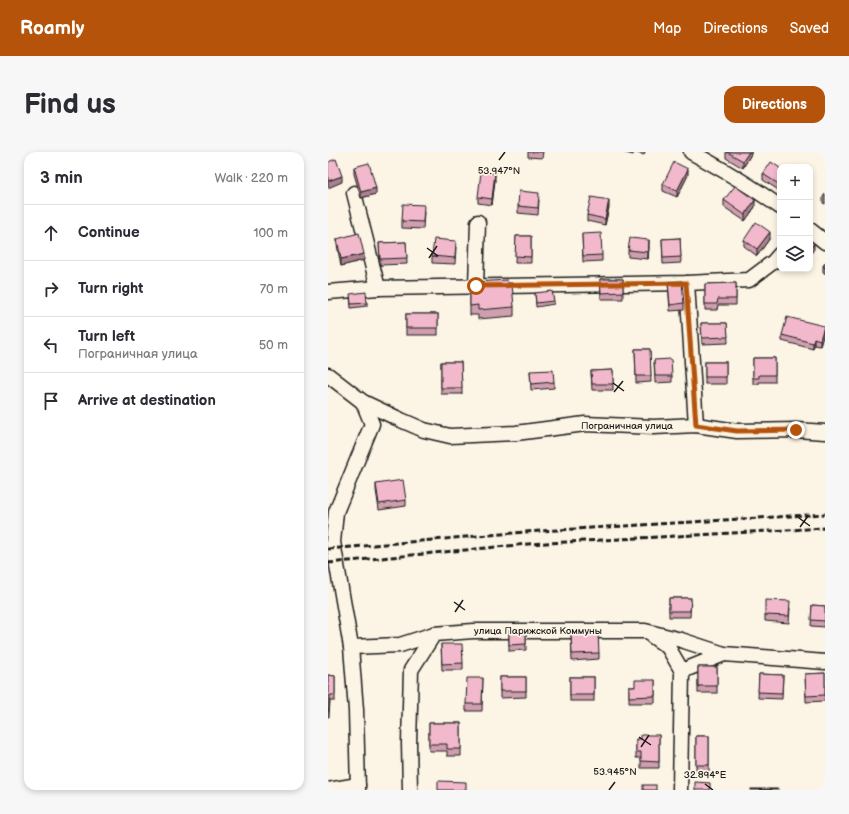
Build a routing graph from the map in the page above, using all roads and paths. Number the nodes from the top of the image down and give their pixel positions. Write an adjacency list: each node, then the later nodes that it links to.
1 (692, 152): 3 (street)
2 (354, 193): 10 (street)
3 (777, 205)
4 (478, 222): 9 (street)
5 (813, 232): 6 (street)
6 (825, 242)
7 (777, 257): 8 (street)
8 (686, 283): 9 (street); 14 (street)
9 (476, 286): 10 (street)
10 (378, 288): 11 (street)
11 (328, 292)
12 (328, 375): 13 (street, Пограничная улица)
13 (363, 402): 14 (street, Пограничная улица); 16 (street)
14 (696, 425): 15 (street, Пограничная улица)
15 (825, 432)
16 (332, 509): 17 (street)
17 (334, 580): 20 (street)
18 (645, 631): 19 (street, улица Парижской Коммуны); 21 (street, улица Парижской Коммуны); 23 (street)
19 (434, 634): 20 (street, улица Парижской Коммуны); 26 (street)
20 (351, 648): 24 (street)
21 (724, 654): 22 (street, улица Парижской Коммуны); 23 (street, улица Парижской Коммуны)
22 (825, 662)
23 (682, 671): 27 (street)
24 (358, 787): 25 (street)
25 (328, 790)
26 (410, 790)
27 (680, 790)

